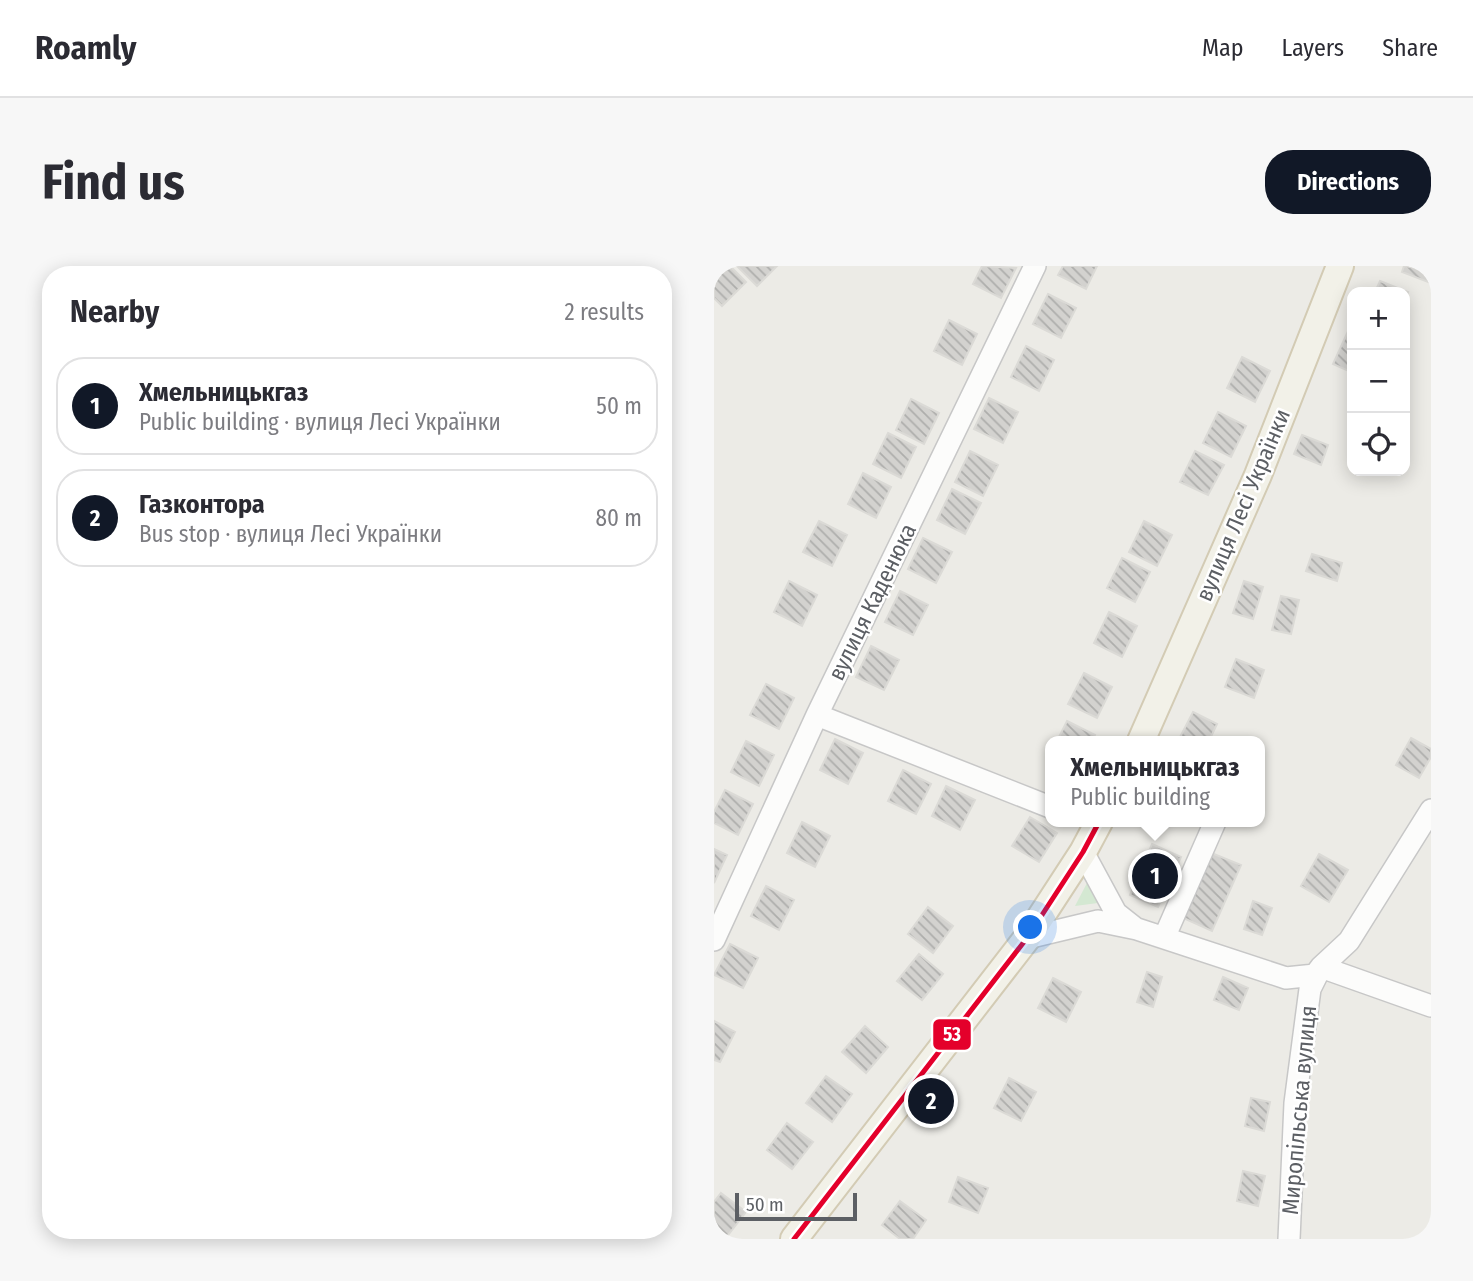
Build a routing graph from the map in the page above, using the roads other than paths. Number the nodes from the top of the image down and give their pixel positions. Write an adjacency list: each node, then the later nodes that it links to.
1 (1035, 266): 3 (street, вулиця Каденюка)
2 (1340, 266): 4 (main road, вулиця Лесі Українки)
3 (817, 715): 5 (street); 13 (street, вулиця Каденюка)
4 (1143, 736)
5 (1045, 805)
6 (1431, 810): 14 (street, Миропільська вулиця)
7 (1093, 827): 9 (main road)
8 (1212, 827): 12 (street)
9 (1083, 852): 10 (street); 11 (main road)
10 (1137, 929): 11 (street); 12 (street)
11 (1027, 938): 16 (main road)
12 (1164, 938): 14 (street)
13 (714, 940)
14 (1321, 967): 15 (street); 17 (street, Миропільська вулиця)
15 (1431, 1006)
16 (794, 1239)
17 (1289, 1239)

